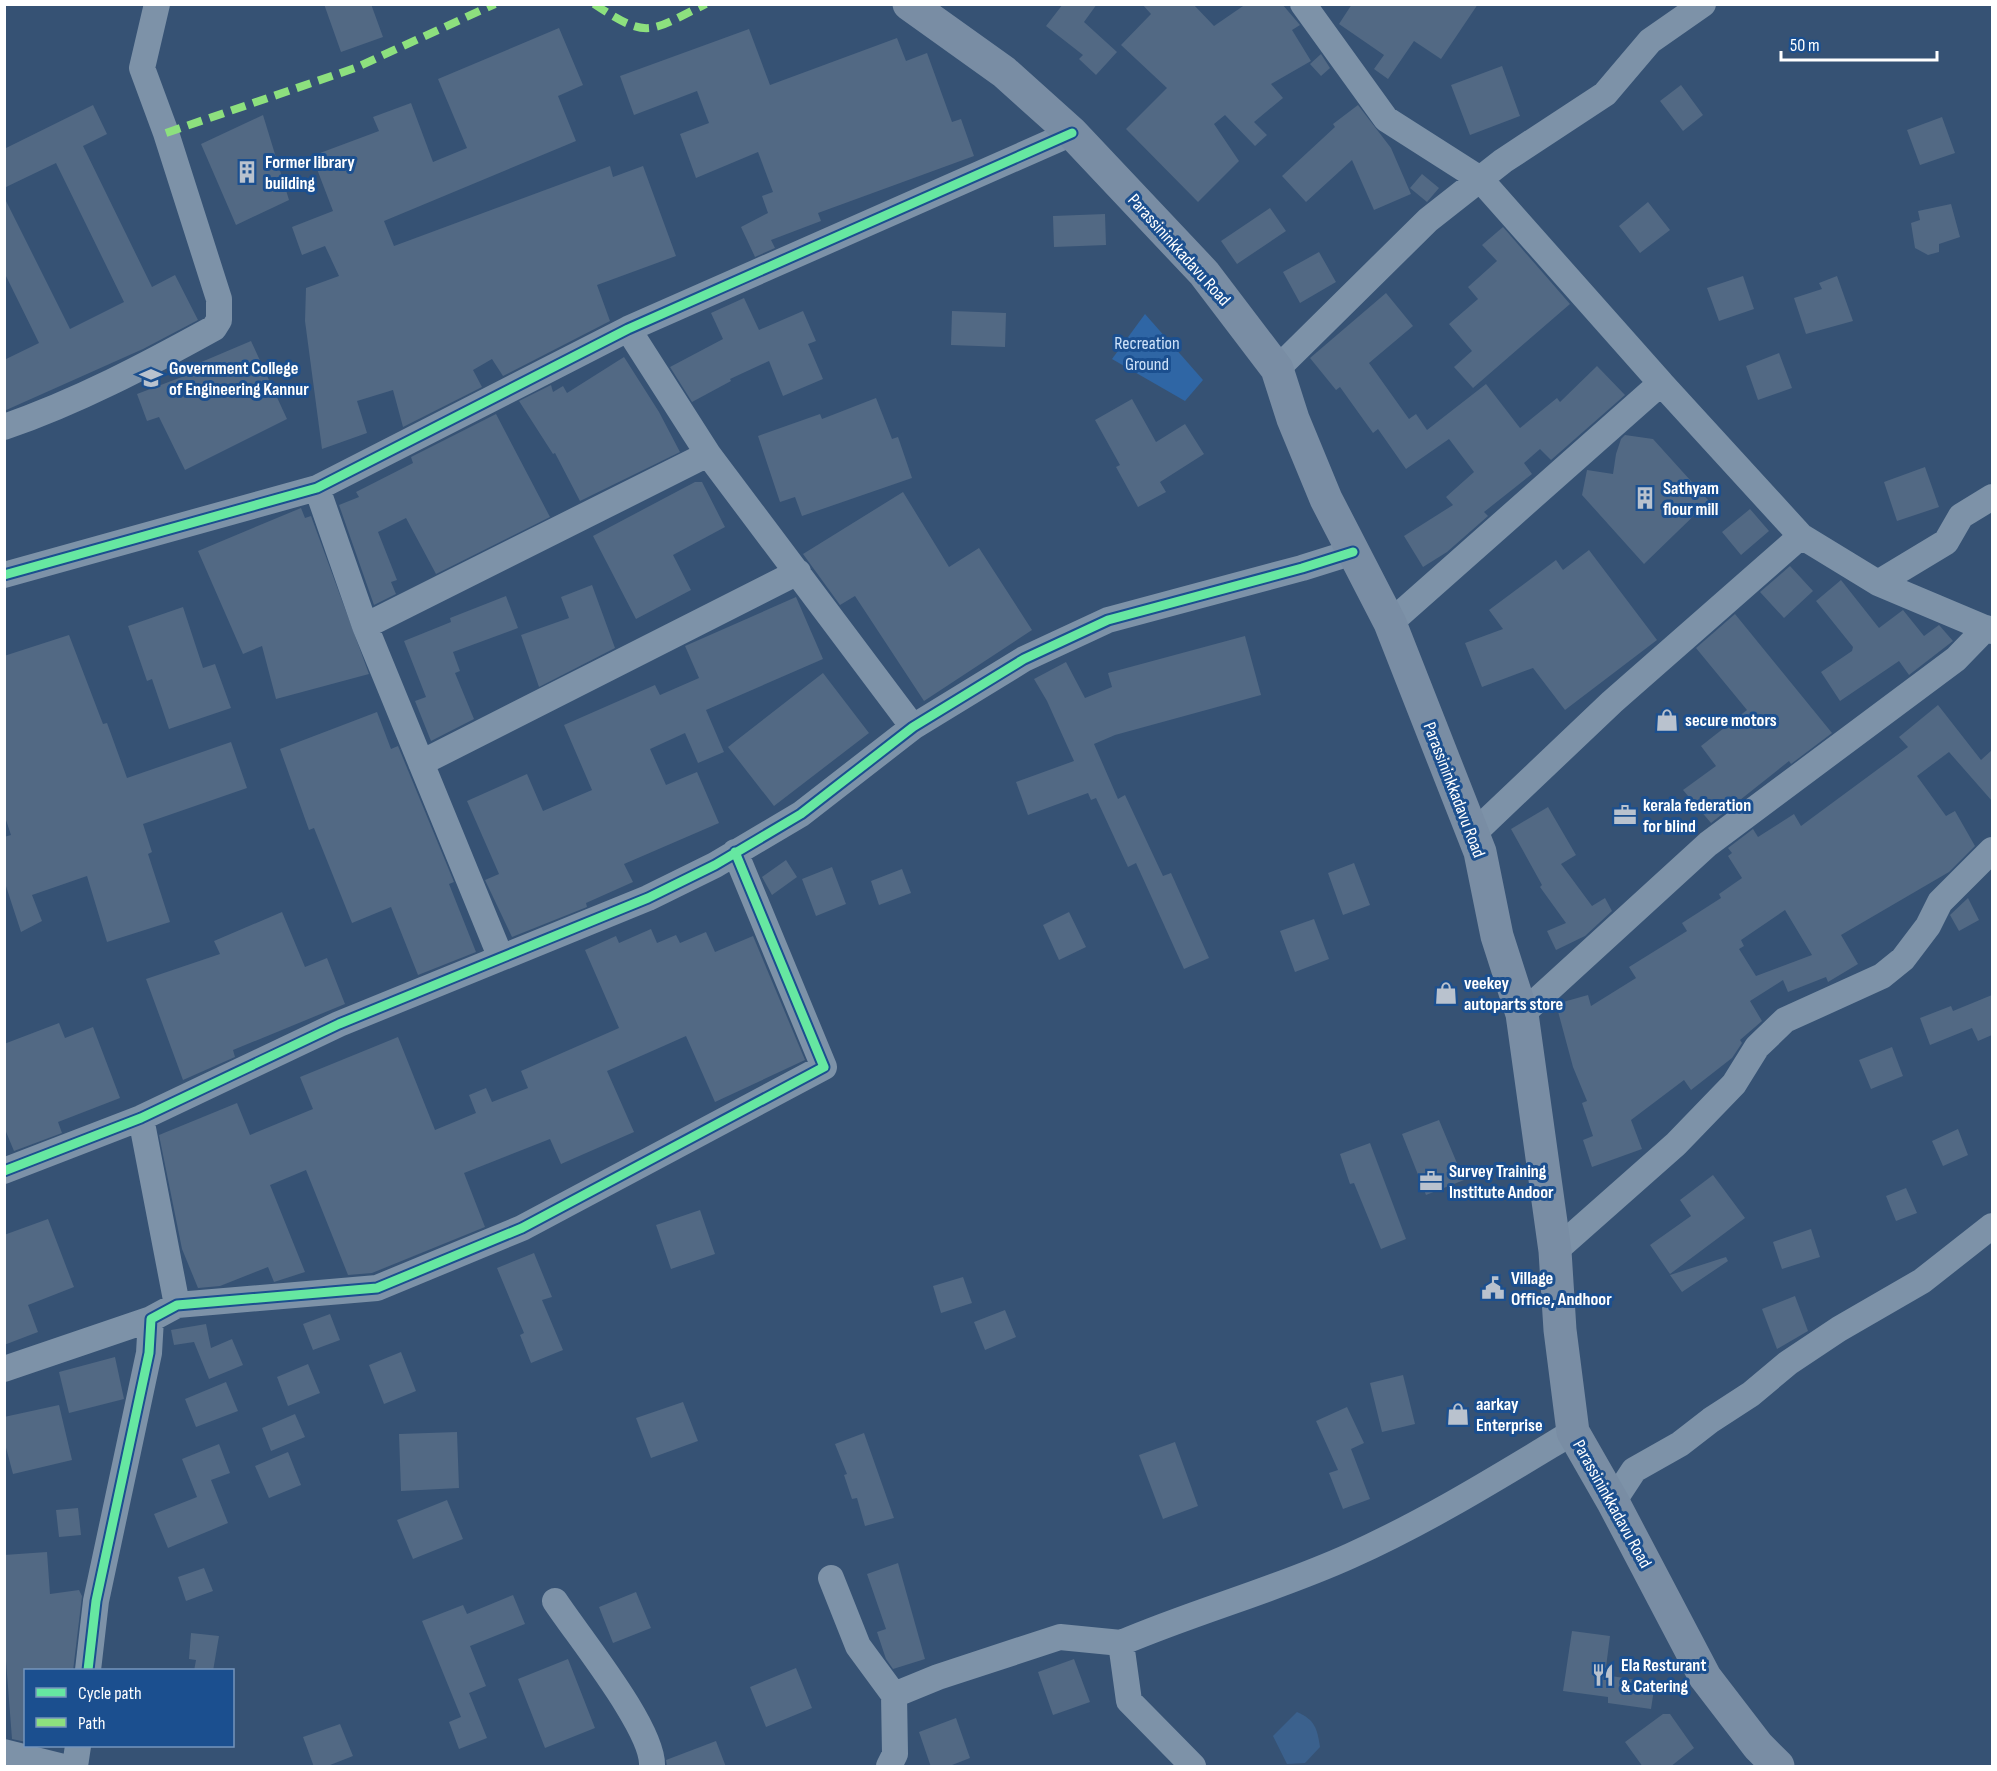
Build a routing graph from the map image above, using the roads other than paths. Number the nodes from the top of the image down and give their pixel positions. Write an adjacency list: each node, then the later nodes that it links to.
1 (157, 4): 10 (street)
2 (909, 4): 5 (main road, Parassininkkadavu Road)
3 (1303, 4): 6 (street)
4 (1703, 4): 6 (street)
5 (1072, 133): 7 (street); 8 (main road, Parassininkkadavu Road)
6 (1480, 179): 8 (street); 9 (street)
7 (628, 329): 11 (street); 12 (street)
8 (1277, 369): 15 (main road, Parassininkkadavu Road)
9 (1661, 383): 14 (street); 19 (street)
10 (4, 427)
11 (708, 454): 16 (street); 20 (street)
12 (317, 488): 17 (street); 20 (street)
13 (1992, 497): 18 (street)
14 (1801, 536): 18 (street); 24 (street)
15 (1353, 552): 19 (main road, Parassininkkadavu Road); 22 (street)
16 (798, 572): 22 (street); 23 (street)
17 (4, 575)
18 (1878, 583): 21 (street)
19 (1390, 622): 24 (main road, Parassininkkadavu Road)
20 (365, 626): 23 (street)
21 (1989, 630): 28 (street)
22 (913, 727): 26 (street)
23 (421, 763): 27 (street)
24 (1473, 834): 28 (main road, Parassininkkadavu Road)
25 (1992, 850): 32 (street)
26 (735, 852): 27 (street); 33 (street)
27 (501, 958): 29 (street)
28 (1522, 1014): 32 (main road, Parassininkkadavu Road)
29 (141, 1118): 30 (street); 33 (street)
30 (4, 1171)
31 (1992, 1226): 37 (street)
32 (1555, 1251): 36 (main road, Parassininkkadavu Road)
33 (177, 1305): 34 (street)
34 (151, 1319): 35 (street); 41 (street)
35 (4, 1369)
36 (1573, 1432): 37 (main road, Parassininkkadavu Road); 40 (street)
37 (1613, 1502): 50 (main road, Parassininkkadavu Road)
38 (831, 1578): 42 (street)
39 (555, 1602): 47 (street)
40 (1120, 1643): 42 (street); 49 (street)
41 (88, 1669)
42 (894, 1695): 48 (street)
43 (78, 1747): 46 (street)
44 (4, 1752): 45 (street)
45 (60, 1767)
46 (75, 1767)
47 (652, 1767)
48 (889, 1767)
49 (1193, 1767)
50 (1778, 1767)

